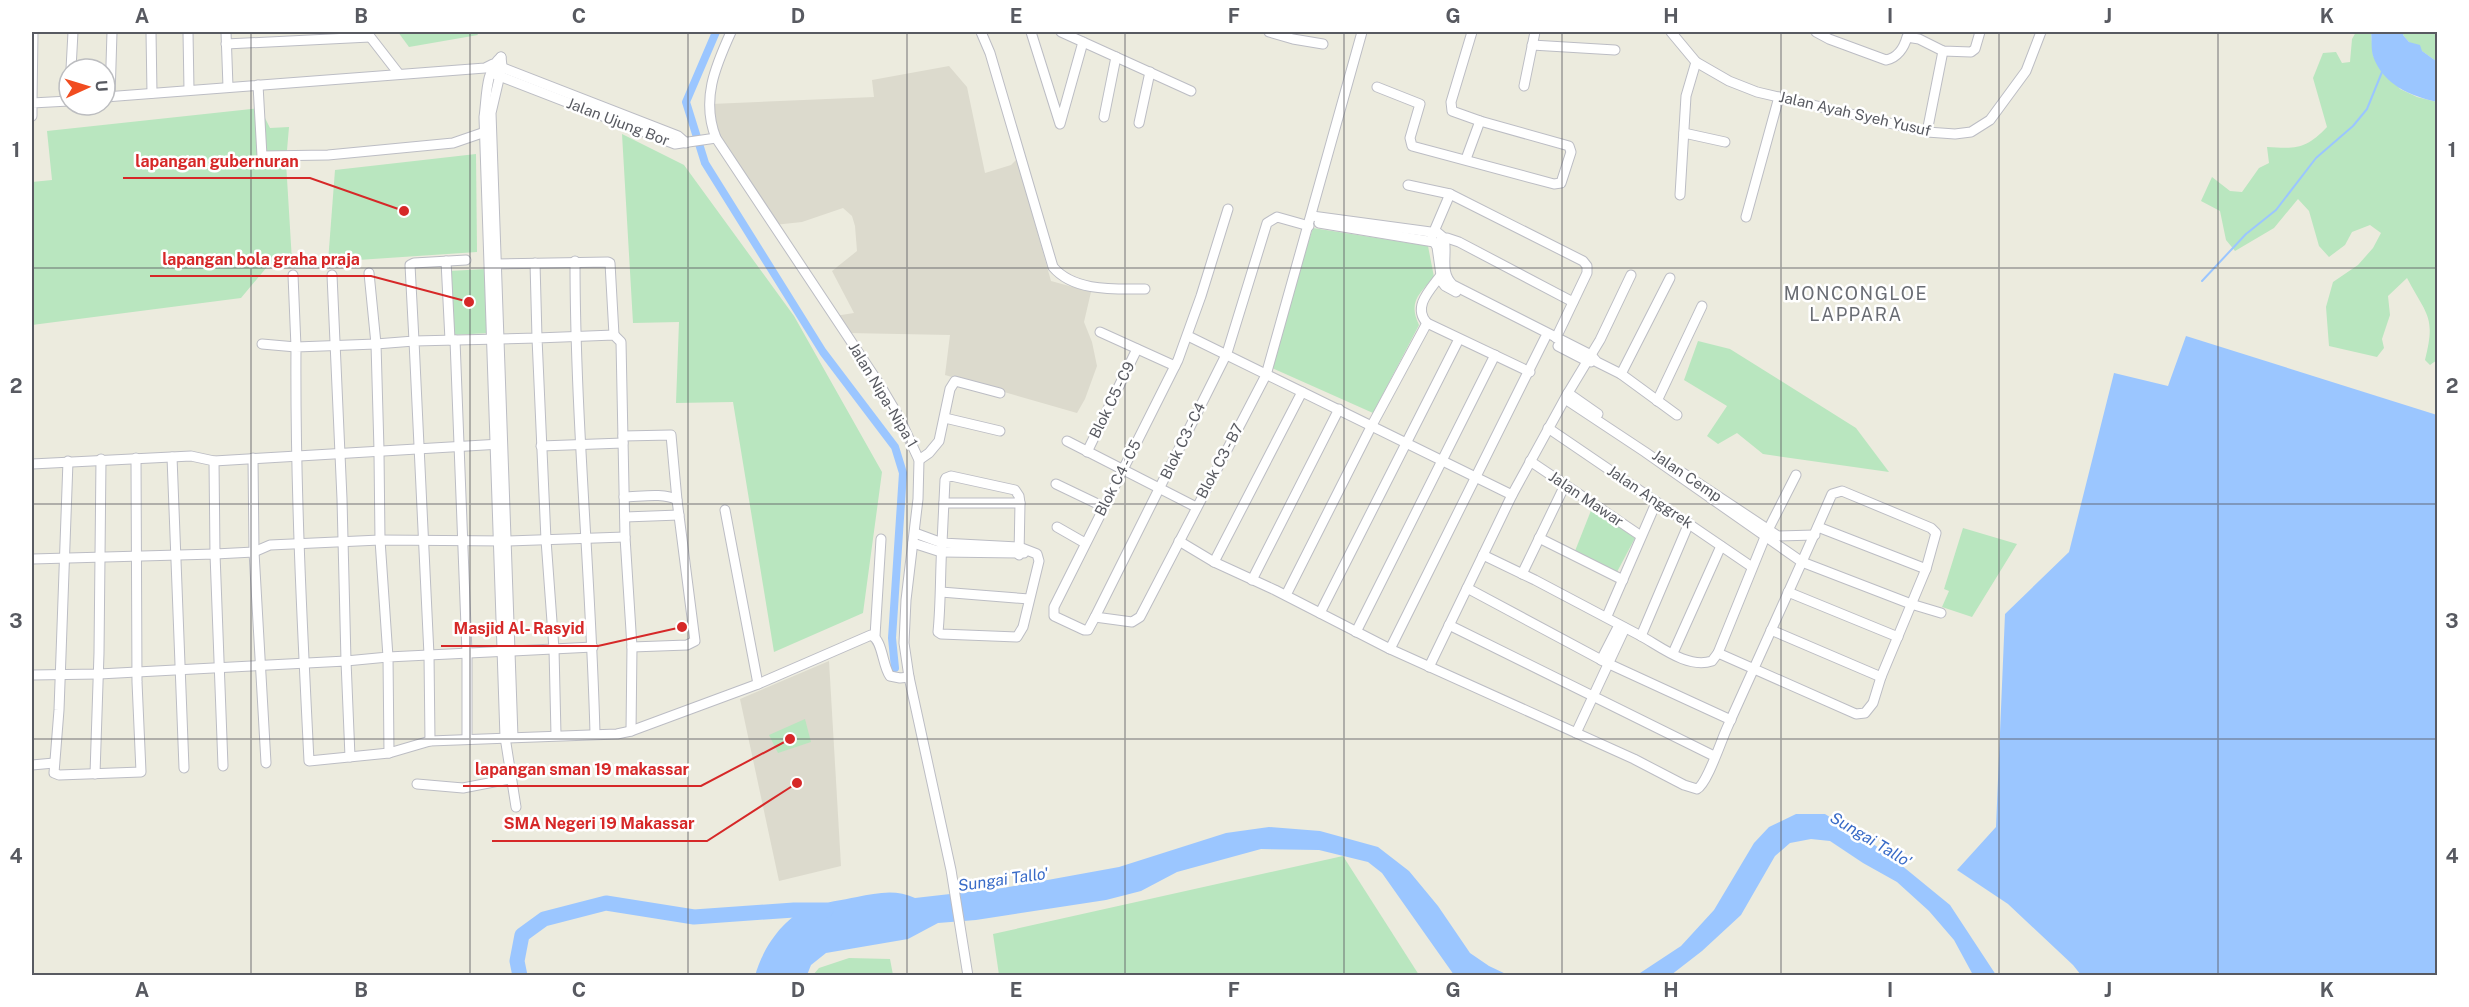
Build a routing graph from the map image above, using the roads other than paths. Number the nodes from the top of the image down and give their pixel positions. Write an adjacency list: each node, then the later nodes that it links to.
1 (33, 32): 46 (street)
2 (73, 32): 29 (street)
3 (112, 32): 30 (street)
4 (151, 32): 42 (street)
5 (188, 32): 40 (street)
6 (226, 32): 24 (street)
7 (261, 32): 22 (street)
8 (731, 32): 54 (street, Jalan Nipa-Nipa 1)
9 (981, 32): 76 (street)
10 (1031, 32): 23 (street)
11 (1061, 32): 23 (street)
12 (1269, 32): 25 (street)
13 (1362, 32): 62 (street, Blok C3 - B7)
14 (1472, 32): 49 (street)
15 (1535, 32): 26 (street)
16 (1671, 32): 32 (street, Jalan Ayah Syeh Yusuf)
17 (1816, 32): 21 (street)
18 (1980, 32): 28 (street)
19 (2041, 32): 52 (street, Jalan Ayah Syeh Yusuf)
20 (368, 34): 22 (street); 35 (street)
21 (1908, 34): 28 (street)
22 (261, 42): 24 (street)
23 (1083, 42): 31 (street)
24 (226, 44): 38 (street)
25 (1323, 44)
26 (1532, 45): 27 (street); 37 (street)
27 (1615, 50)
28 (1944, 51): 52 (street)
29 (72, 57)
30 (110, 57)
31 (1116, 57): 34 (street); 48 (street)
32 (1696, 62): 44 (street, Jalan Ayah Syeh Yusuf); 53 (street)
33 (494, 69): 35 (street, Jalan Ujung Bor); 51 (street); 54 (street, Jalan Ujung Bor); 69 (street)
34 (1150, 72): 41 (street); 50 (street)
35 (399, 74): 36 (street, Jalan Ujung Bor)
36 (258, 85): 38 (street, Jalan Ujung Bor); 51 (street)
37 (1524, 86)
38 (228, 87): 40 (street, Jalan Ujung Bor)
39 (1377, 87): 56 (street)
40 (189, 90): 42 (street, Jalan Ujung Bor)
41 (1191, 91)
42 (152, 93): 43 (street, Jalan Ujung Bor)
43 (117, 96)
44 (1779, 97): 52 (street, Jalan Ayah Syeh Yusuf); 61 (street)
45 (57, 102): 46 (street)
46 (32, 103): 47 (street)
47 (32, 116)
48 (1104, 117)
49 (1480, 121): 56 (street); 56 (street)
50 (1139, 123)
51 (484, 132): 87 (street)
52 (1927, 132)
53 (1684, 133): 55 (street); 59 (street)
54 (716, 138): 130 (street, Jalan Nipa-Nipa 1)
55 (1725, 142)
56 (1466, 159)
57 (1407, 185): 58 (street)
58 (1450, 194): 63 (street); 77 (street)
59 (1680, 195)
60 (1228, 209): 83 (street, Blok C4 - C5)
61 (1746, 217)
62 (1310, 221): 63 (street); 64 (street); 96 (street, Blok C3 - C4); 102 (street, Blok C3 - B7)
63 (1434, 231): 64 (street)
64 (1437, 241): 73 (street); 77 (street); 86 (street)
65 (466, 260): 66 (street)
66 (446, 261): 89 (street); 90 (street)
67 (575, 261): 68 (street); 81 (street); 82 (street)
68 (535, 262): 69 (street); 84 (street)
69 (497, 264): 87 (street)
70 (369, 273): 92 (street)
71 (293, 275): 94 (street)
72 (332, 275): 93 (street)
73 (1441, 275): 79 (street); 85 (street)
74 (1631, 275): 98 (street)
75 (1670, 278): 101 (street)
76 (1145, 290)
77 (1573, 302): 86 (street)
78 (1702, 306): 106 (street)
79 (1427, 323): 88 (street); 110 (street)
80 (1100, 332): 95 (street)
81 (614, 335): 82 (street); 113 (street)
82 (576, 336): 84 (street); 116 (street)
83 (1188, 336): 96 (street); 99 (street, Blok C4 - C5)
84 (537, 338): 87 (street); 118 (street)
85 (1545, 338): 98 (street); 100 (street)
86 (1556, 338): 98 (street)
87 (496, 339): 89 (street); 117 (street)
88 (1459, 339): 97 (street); 115 (street)
89 (453, 340): 90 (street); 119 (street)
90 (414, 341): 92 (street); 120 (street)
91 (262, 344): 94 (street)
92 (376, 344): 93 (street); 121 (street)
93 (336, 346): 94 (street); 123 (street)
94 (296, 347): 124 (street)
95 (1137, 349): 99 (street); 122 (street, Blok C5 - C9)
96 (1227, 353): 102 (street); 140 (street, Blok C3 - C4)
97 (1495, 355): 100 (street); 129 (street)
98 (1592, 359): 101 (street); 105 (street)
99 (1175, 366): 135 (street, Blok C4 - C5)
100 (1530, 372): 137 (street)
101 (1621, 374): 106 (street)
102 (1266, 375): 103 (street); 148 (street, Blok C3 - B7)
103 (1302, 392): 107 (street); 182 (street)
104 (1000, 393): 109 (street)
105 (1566, 396): 111 (street); 155 (street, Jalan Cemp)
106 (1657, 401): 108 (street)
107 (1339, 409): 110 (street); 187 (street)
108 (1677, 415)
109 (945, 418): 112 (street); 130 (street)
110 (1371, 426): 115 (street); 192 (street)
111 (1548, 428): 133 (street); 146 (street, Jalan Anggrek)
112 (1000, 431)
113 (623, 440): 116 (street); 142 (street); 143 (street)
114 (1067, 441): 122 (street)
115 (1407, 443): 129 (street); 195 (street)
116 (579, 444): 118 (street); 164 (street)
117 (500, 445): 119 (street); 165 (street)
118 (542, 446): 163 (street)
119 (459, 447): 120 (street); 166 (street)
120 (420, 448): 121 (street); 162 (street)
121 (379, 451): 123 (street); 161 (street)
122 (1087, 452): 135 (street)
123 (340, 454): 124 (street); 167 (street)
124 (296, 456): 127 (street); 169 (street)
125 (172, 457): 126 (street); 132 (street); 177 (street)
126 (136, 458): 128 (street); 178 (street)
127 (253, 458): 132 (street); 174 (street)
128 (101, 459): 131 (street); 179 (street)
129 (1442, 459): 137 (street); 202 (street)
130 (919, 460): 158 (street, Jalan Nipa-Nipa 1)
131 (68, 461): 134 (street); 181 (street)
132 (214, 461): 175 (street)
133 (1530, 461): 139 (street, Jalan Mawar); 141 (street)
134 (32, 464)
135 (1123, 470): 140 (street); 147 (street, Blok C4 - C5)
136 (1796, 475): 155 (street)
137 (1477, 478): 141 (street); 209 (street)
138 (1056, 484): 147 (street)
139 (1565, 485): 156 (street, Jalan Mawar); 159 (street)
140 (1159, 488): 148 (street); 198 (street, Blok C3 - C4)
141 (1512, 495): 176 (street)
142 (624, 497): 143 (street); 151 (street)
143 (677, 500): 150 (street)
144 (944, 503): 145 (street); 145 (street); 172 (street)
145 (1020, 503): 173 (street)
146 (1656, 503): 152 (street, Jalan Anggrek); 156 (street)
147 (1104, 507): 168 (street, Blok C4 - C5)
148 (1196, 507): 170 (street, Blok C3 - B7)
149 (725, 510): 230 (street)
150 (679, 514): 151 (street); 207 (street)
151 (625, 517): 157 (street)
152 (1689, 523): 171 (street, Jalan Anggrek); 204 (street)
153 (1057, 528): 168 (street)
154 (1816, 530): 155 (street, Jalan Cemp); 183 (street); 185 (street); 185 (street)
155 (1766, 533): 183 (street); 184 (street)
156 (1641, 536): 188 (street)
157 (625, 537): 164 (street); 207 (street)
158 (914, 538): 172 (street); 228 (street, Jalan Nipa-Nipa 1)
159 (1539, 538): 186 (street); 188 (street)
160 (881, 539): 203 (street)
161 (381, 540): 162 (street); 167 (street); 215 (street)
162 (423, 540): 166 (street); 214 (street)
163 (546, 540): 164 (street); 165 (street); 208 (street)
164 (587, 540): 206 (street)
165 (502, 541): 166 (street); 210 (street)
166 (463, 542): 211 (street)
167 (343, 543): 169 (street); 216 (street)
168 (1085, 543): 198 (street, Blok C4 - C5)
169 (301, 544): 174 (street); 218 (street)
170 (1177, 544): 182 (street); 198 (street, Blok C3 - B7)
171 (1721, 546): 184 (street, Jalan Anggrek); 212 (street)
172 (942, 547): 173 (street); 190 (street)
173 (1022, 551): 193 (street)
174 (254, 552): 175 (street); 219 (street)
175 (215, 554): 177 (street); 221 (street)
176 (1483, 555): 186 (street); 189 (street)
177 (176, 556): 178 (street); 223 (street)
178 (137, 557): 179 (street); 224 (street)
179 (101, 558): 181 (street); 226 (street)
180 (32, 559): 181 (street)
181 (65, 559): 225 (street)
182 (1215, 562): 187 (street)
183 (1802, 562): 191 (street); 194 (street)
184 (1752, 567): 213 (street)
185 (1926, 569): 194 (street)
186 (1522, 574): 197 (street)
187 (1252, 580): 192 (street)
188 (1623, 580): 197 (street)
189 (1467, 588): 199 (street); 217 (street)
190 (941, 592): 193 (street); 193 (street)
191 (1788, 592): 201 (street); 205 (street)
192 (1286, 595): 195 (street)
193 (1029, 599)
194 (1911, 604): 196 (street); 205 (street)
195 (1320, 613): 202 (street)
196 (1941, 613)
197 (1607, 616): 200 (street)
198 (1095, 617)
199 (1449, 624): 220 (street); 231 (street)
200 (1622, 626): 204 (street); 217 (street)
201 (1771, 630): 222 (street); 229 (street)
202 (1356, 632): 209 (street)
203 (875, 636): 228 (street); 230 (street)
204 (1641, 636): 212 (street)
205 (1898, 637): 229 (street)
206 (593, 646): 208 (street); 235 (street)
207 (632, 647): 233 (street)
208 (554, 648): 210 (street); 236 (street)
209 (1390, 649): 220 (street)
210 (506, 651): 211 (street); 237 (street)
211 (467, 653): 214 (street); 238 (street)
212 (1673, 653): 213 (street)
213 (1718, 653): 222 (street)
214 (429, 655): 215 (street); 239 (street)
215 (388, 657): 216 (street); 240 (street)
216 (346, 661): 218 (street); 242 (street)
217 (1604, 661): 231 (street); 232 (street)
218 (304, 663): 219 (street); 242 (street)
219 (260, 666): 221 (street); 244 (street)
220 (1429, 667): 234 (street)
221 (219, 668): 223 (street); 246 (street)
222 (1754, 669): 229 (street); 232 (street)
223 (180, 670): 224 (street); 247 (street)
224 (137, 672): 226 (street); 248 (street)
225 (60, 674): 226 (street); 227 (street); 243 (street)
226 (99, 674): 248 (street)
227 (32, 675)
228 (909, 677): 252 (street, Jalan Nipa-Nipa 1)
229 (1881, 677)
230 (758, 684): 233 (street)
231 (1593, 695): 234 (street); 241 (street)
232 (1731, 720): 241 (street)
233 (631, 730): 235 (street)
234 (1576, 733): 241 (street)
235 (595, 734): 236 (street)
236 (556, 735): 237 (street)
237 (509, 737): 238 (street); 249 (street)
238 (467, 738): 239 (street)
239 (430, 741): 240 (street)
240 (389, 753): 242 (street)
241 (1714, 756)
242 (350, 757)
243 (54, 763): 245 (street); 248 (street)
244 (266, 763)
245 (32, 765)
246 (223, 766)
247 (184, 768)
248 (95, 774)
249 (510, 779): 250 (street); 251 (street)
250 (417, 784)
251 (516, 807)
252 (968, 975)

